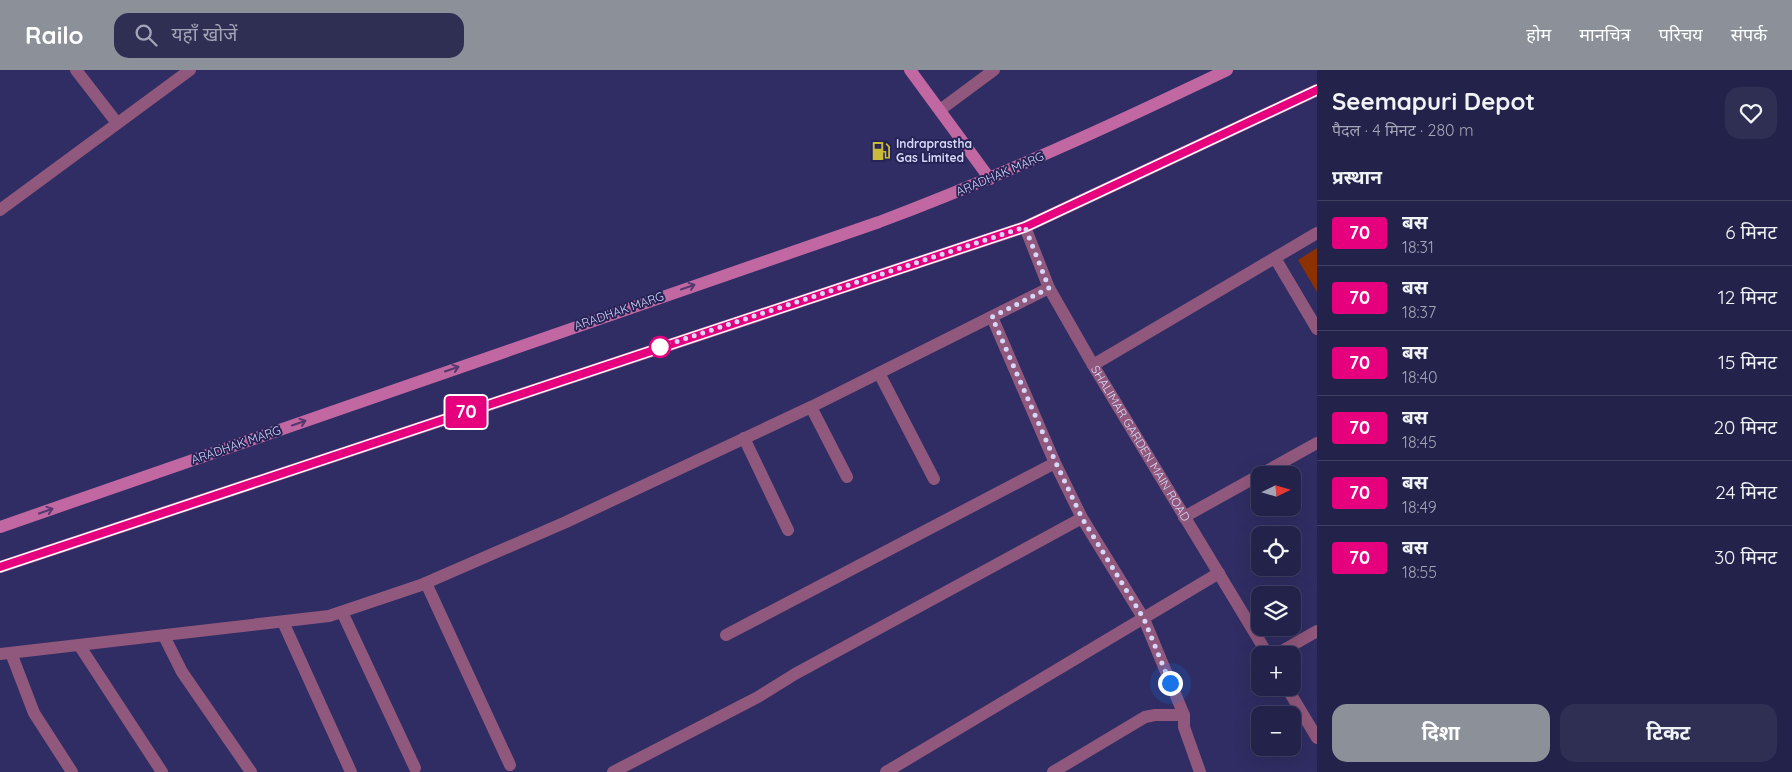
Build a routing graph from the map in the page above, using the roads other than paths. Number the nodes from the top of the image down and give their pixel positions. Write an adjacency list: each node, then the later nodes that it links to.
1 (76, 70): 8 (street)
2 (190, 70): 8 (street)
3 (910, 70): 7 (main road)
4 (994, 70): 7 (street)
5 (1227, 70): 9 (main road, ARADHAK MARG)
6 (1317, 90): 11 (main road)
7 (940, 110): 9 (main road)
8 (117, 123): 10 (street)
9 (990, 179): 27 (main road, ARADHAK MARG, one-way to 9)
10 (0, 210)
11 (1025, 227): 14 (street, SHALIMAR GARDEN MAIN ROAD); 29 (main road)
12 (1317, 233): 13 (street)
13 (1275, 258): 16 (street); 17 (street)
14 (1049, 288): 15 (street); 17 (street, SHALIMAR GARDEN MAIN ROAD)
15 (992, 317): 18 (street); 22 (street)
16 (1317, 329)
17 (1093, 365): 25 (street, SHALIMAR GARDEN MAIN ROAD)
18 (879, 373): 19 (street); 24 (street)
19 (811, 407): 20 (street); 23 (street)
20 (744, 438): 28 (street); 31 (street)
21 (1317, 443): 25 (street)
22 (1056, 463): 26 (street); 37 (street)
23 (847, 477)
24 (934, 479)
25 (1184, 517): 30 (street, SHALIMAR GARDEN MAIN ROAD)
26 (1082, 518): 33 (street); 51 (street)
27 (0, 527)
28 (788, 530)
29 (0, 567)
30 (1219, 573): 33 (street); 39 (street, SHALIMAR GARDEN MAIN ROAD)
31 (426, 583): 32 (street); 45 (street)
32 (342, 612): 34 (street); 46 (street)
33 (1144, 619): 43 (street); 52 (street)
34 (283, 622): 36 (street); 50 (street)
35 (1317, 631): 40 (street)
36 (164, 636): 38 (street); 49 (street)
37 (726, 636)
38 (79, 645): 41 (street); 48 (street)
39 (1263, 646)
40 (1291, 646)
41 (5, 653): 47 (street)
42 (1292, 696): 44 (street)
43 (1184, 715): 53 (street); 54 (street)
44 (1317, 738)
45 (510, 765)
46 (416, 768)
47 (72, 772)
48 (162, 772)
49 (251, 772)
50 (351, 772)
51 (613, 772)
52 (886, 772)
53 (1052, 772)
54 (1200, 772)

